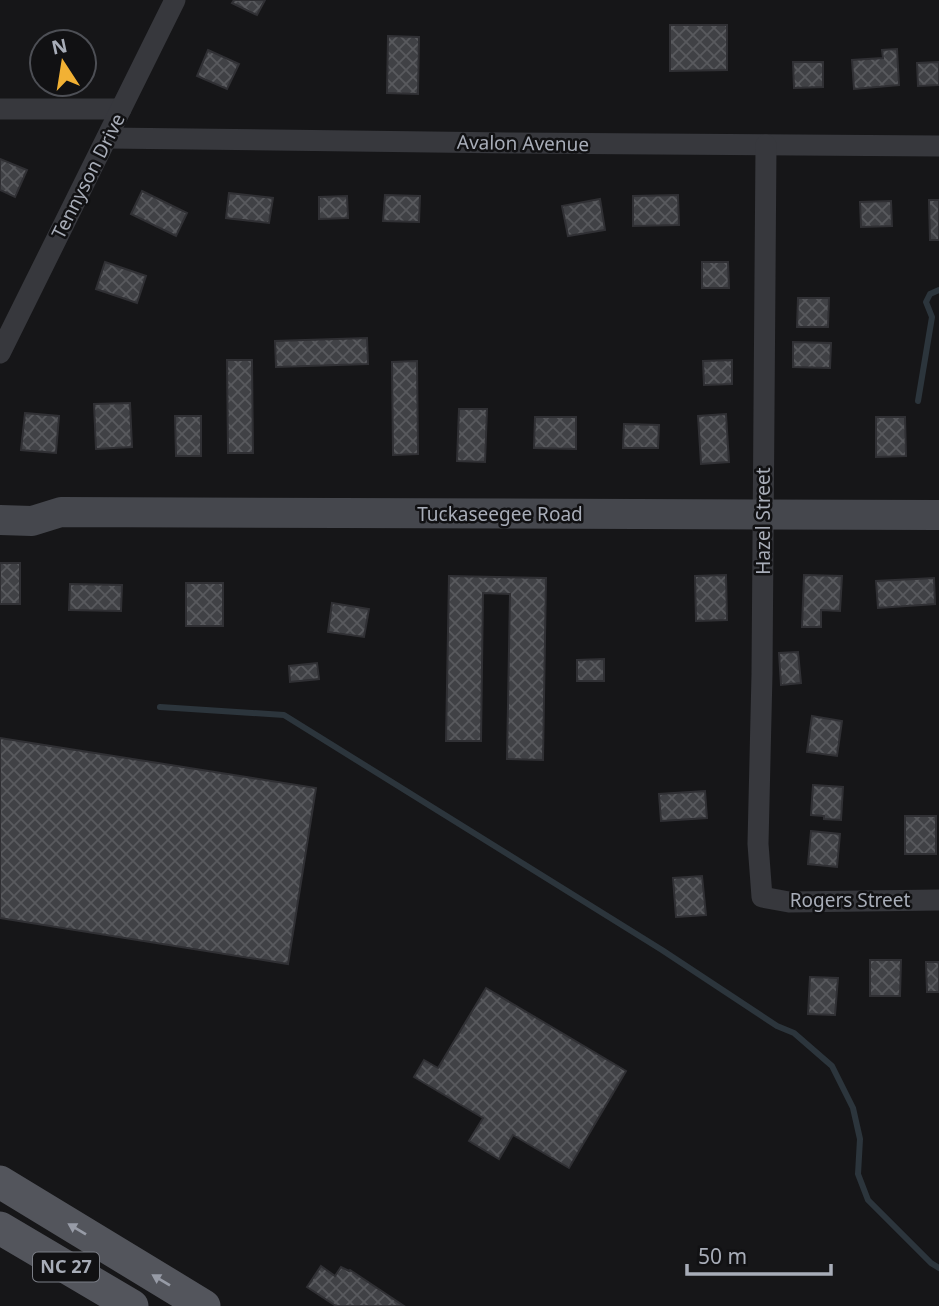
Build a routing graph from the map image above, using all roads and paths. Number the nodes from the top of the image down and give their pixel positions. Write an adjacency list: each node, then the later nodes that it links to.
1 (175, 0): 3 (street, Tennyson Drive)
2 (0, 109): 3 (street)
3 (121, 109): 4 (street, Tennyson Drive)
4 (107, 138): 5 (street, Avalon Avenue); 7 (street, Tennyson Drive)
5 (766, 145): 6 (street, Avalon Avenue); 10 (street, Hazel Street)
6 (939, 146)
7 (0, 353)
8 (0, 502): 9 (main road, Tuckaseegee Road)
9 (61, 512): 10 (main road, Tuckaseegee Road); 12 (main road, Tuckaseegee Road)
10 (763, 514): 11 (main road, Tuckaseegee Road); 13 (street, Hazel Street)
11 (939, 515)
12 (0, 520)
13 (762, 897): 14 (street, Rogers Street)
14 (939, 900)
15 (0, 1182): 18 (main road, NC 27, one-way to 15)
16 (0, 1228): 17 (main road, NC 27)
17 (132, 1306)
18 (204, 1306)

